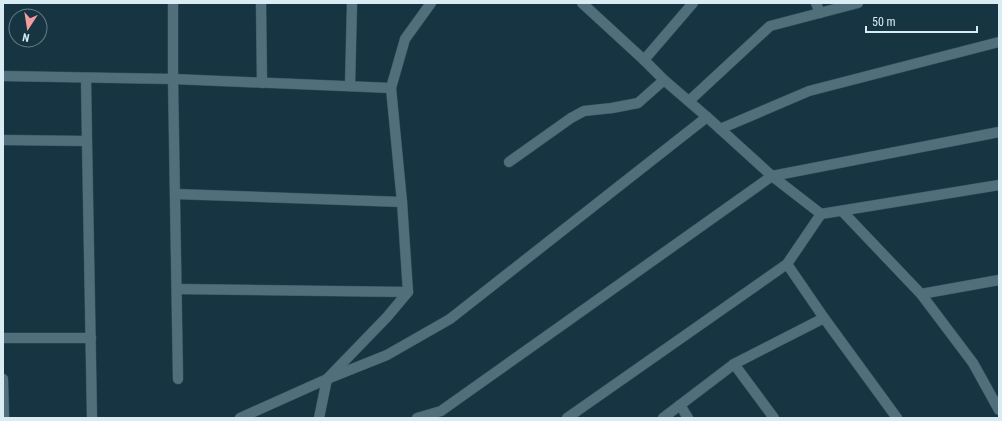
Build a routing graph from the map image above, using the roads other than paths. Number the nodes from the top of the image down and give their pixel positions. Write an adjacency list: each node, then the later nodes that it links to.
1 (172, 3): 14 (street)
2 (261, 3): 16 (street)
3 (352, 3): 17 (street)
4 (431, 3): 18 (street)
5 (582, 3): 11 (street)
6 (693, 3): 11 (street)
7 (816, 3): 9 (street)
8 (858, 3): 9 (street)
9 (820, 13): 19 (street)
10 (999, 42): 21 (street)
11 (644, 60): 15 (street)
12 (3, 76): 13 (street)
13 (86, 78): 14 (street); 24 (street)
14 (173, 79): 16 (street); 28 (street)
15 (664, 80): 19 (street); 25 (street)
16 (262, 83): 17 (street)
17 (350, 86): 18 (street)
18 (391, 88): 29 (street)
19 (689, 101): 20 (street)
20 (707, 116): 21 (street); 43 (street)
21 (720, 129): 26 (street)
22 (999, 132): 26 (street)
23 (3, 140): 24 (street)
24 (87, 141): 39 (street)
25 (509, 162)
26 (772, 176): 31 (street); 46 (street)
27 (999, 185): 30 (street)
28 (175, 194): 29 (street); 34 (street)
29 (402, 202): 35 (street)
30 (842, 211): 31 (street); 36 (street)
31 (821, 214): 32 (street)
32 (787, 264): 37 (street); 52 (street)
33 (999, 280): 36 (street)
34 (176, 289): 35 (street); 41 (street)
35 (408, 292): 43 (street)
36 (921, 294): 45 (street)
37 (824, 318): 40 (street); 56 (street)
38 (3, 338): 39 (street)
39 (91, 338): 48 (street)
40 (734, 364): 44 (street); 55 (street)
41 (178, 378)
42 (3, 379): 47 (street)
43 (327, 379): 49 (street); 50 (street)
44 (680, 405): 53 (street); 54 (street)
45 (999, 410)
46 (443, 414): 51 (street)
47 (4, 418)
48 (92, 418)
49 (240, 418)
50 (319, 418)
51 (417, 418)
52 (567, 418)
53 (663, 418)
54 (688, 418)
55 (774, 418)
56 (897, 418)

